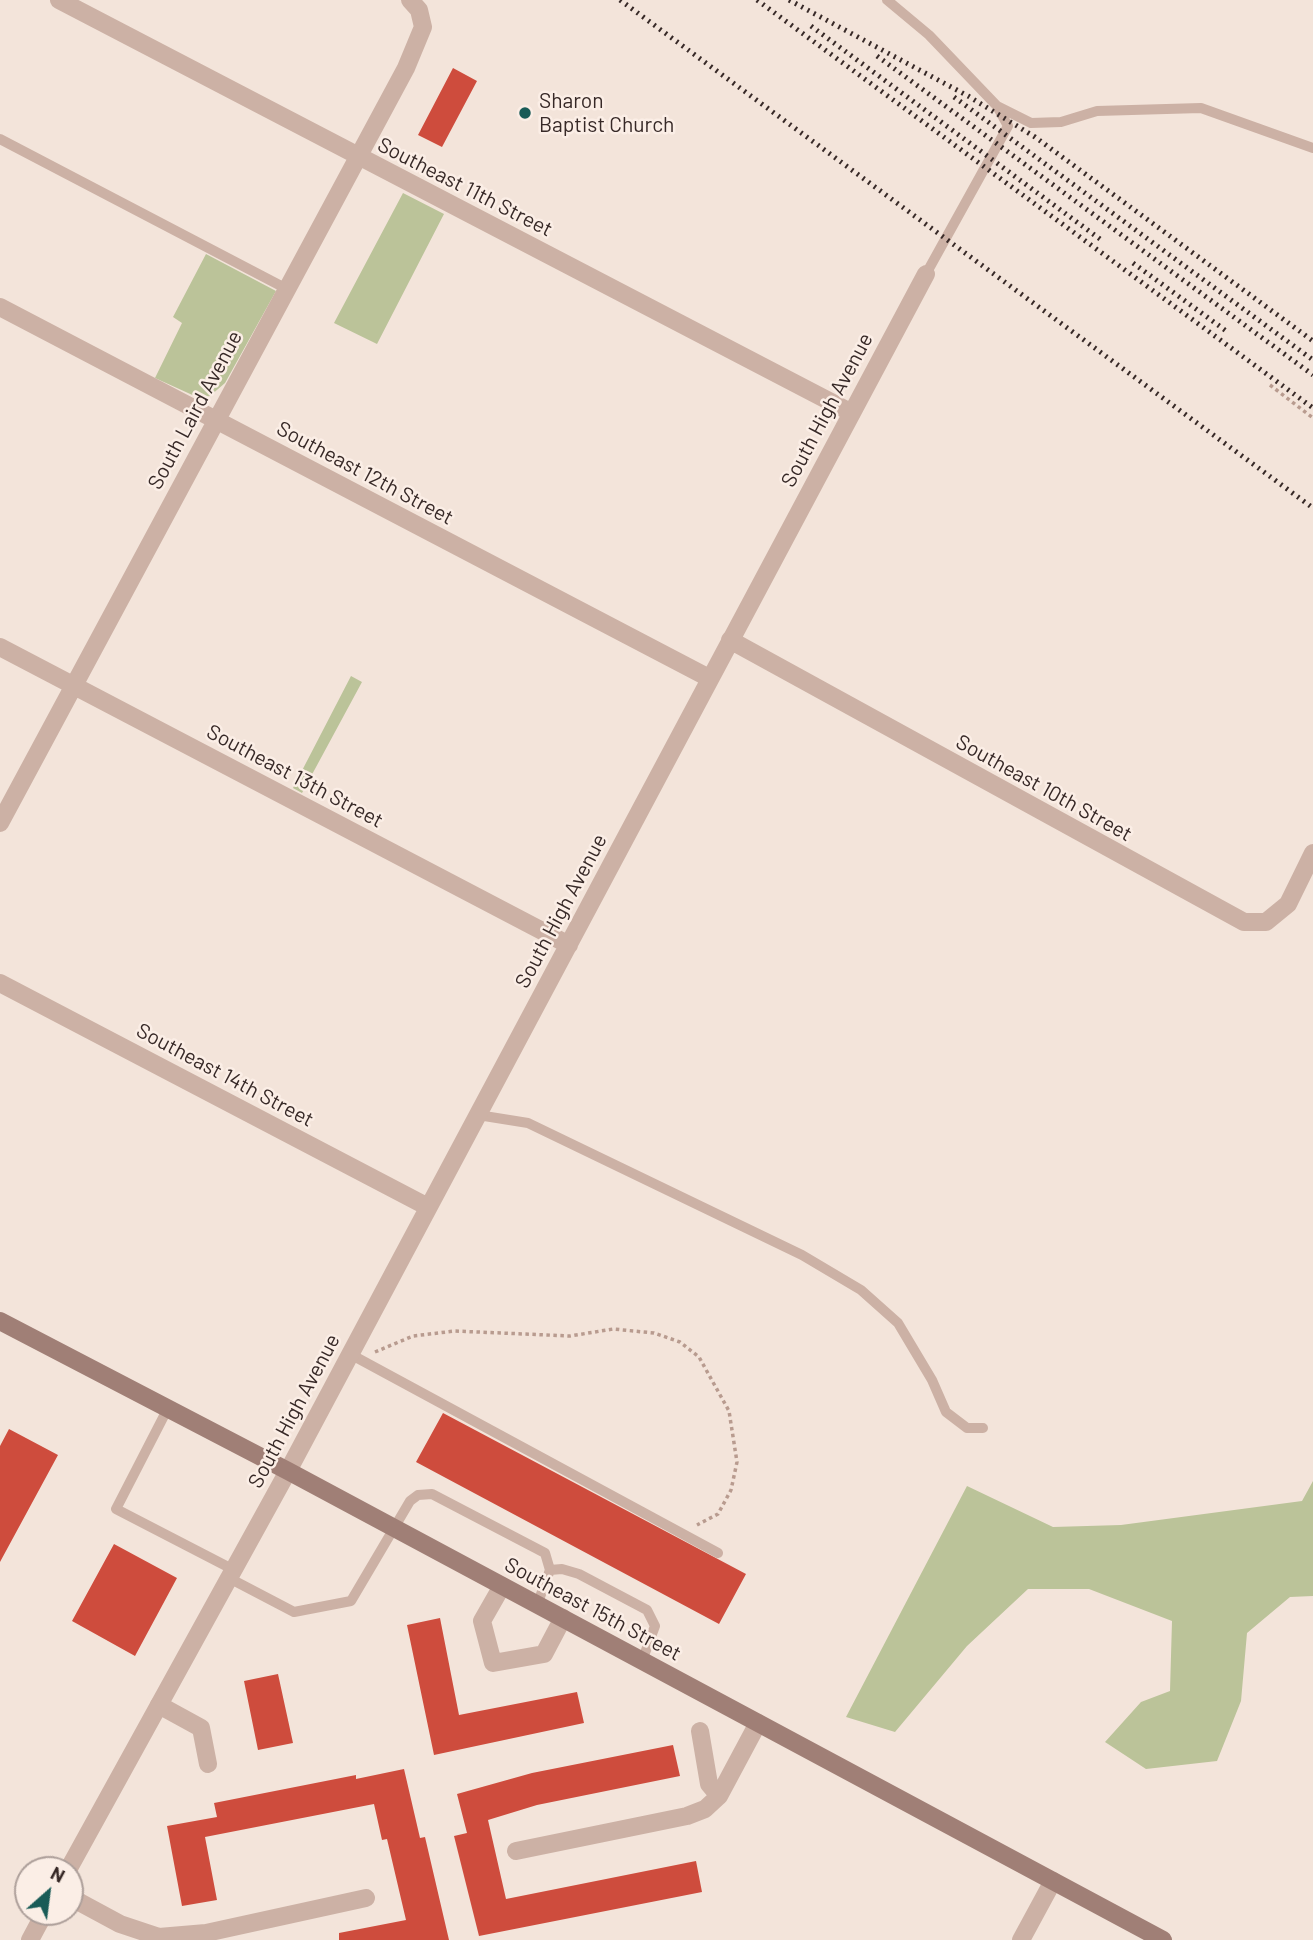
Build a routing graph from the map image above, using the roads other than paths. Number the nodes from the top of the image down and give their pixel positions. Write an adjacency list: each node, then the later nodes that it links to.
1 (59, 0): 7 (street, Southeast 11th Street)
2 (410, 0): 7 (street, South Laird Avenue)
3 (887, 0): 4 (lane)
4 (997, 106): 6 (lane); 8 (lane, South High Avenue)
5 (0, 139): 9 (lane)
6 (1313, 148)
7 (357, 157): 9 (street, South Laird Avenue); 11 (street, Southeast 11th Street)
8 (926, 274): 11 (street, South High Avenue)
9 (285, 288): 12 (street, South Laird Avenue)
10 (0, 307): 12 (street, Southeast 12th Street)
11 (852, 414): 13 (street, South High Avenue)
12 (215, 421): 15 (street, Southeast 12th Street); 16 (street, South Laird Avenue)
13 (730, 640): 15 (street, South High Avenue); 18 (street, Southeast 10th Street)
14 (0, 647): 16 (street, Southeast 13th Street)
15 (709, 678): 19 (street, South High Avenue)
16 (74, 686): 17 (street, South Laird Avenue); 19 (street, Southeast 13th Street)
17 (0, 823)
18 (1313, 853)
19 (569, 945): 21 (street, South High Avenue)
20 (0, 983): 22 (street, Southeast 14th Street)
21 (478, 1115): 22 (street, South High Avenue); 26 (lane)
22 (428, 1208): 24 (street, South High Avenue)
23 (0, 1321): 25 (main road, Southeast 15th Street)
24 (356, 1358): 27 (street, South High Avenue); 29 (lane)
25 (167, 1408): 27 (main road, Southeast 15th Street); 31 (lane)
26 (983, 1428)
27 (288, 1471): 28 (main road, Southeast 15th Street); 31 (street, South High Avenue)
28 (392, 1527): 30 (lane); 31 (lane); 32 (main road, Southeast 15th Street)
29 (718, 1553)
30 (550, 1570): 33 (lane); 35 (lane)
31 (231, 1574): 36 (street, South High Avenue)
32 (502, 1586): 33 (main road, Southeast 15th Street); 34 (street)
33 (537, 1605): 34 (main road, Southeast 15th Street)
34 (563, 1618): 35 (main road, Southeast 15th Street)
35 (642, 1661): 37 (main road, Southeast 15th Street)
36 (159, 1705): 39 (street); 42 (street, South High Avenue)
37 (758, 1723): 40 (street); 43 (main road, Southeast 15th Street)
38 (700, 1731): 40 (street)
39 (208, 1764)
40 (719, 1796): 41 (street)
41 (516, 1852)
42 (76, 1856)
43 (1052, 1881): 46 (street); 47 (main road, Southeast 15th Street)
44 (366, 1898): 45 (street)
45 (84, 1904)
46 (1021, 1940)
47 (1163, 1940)

